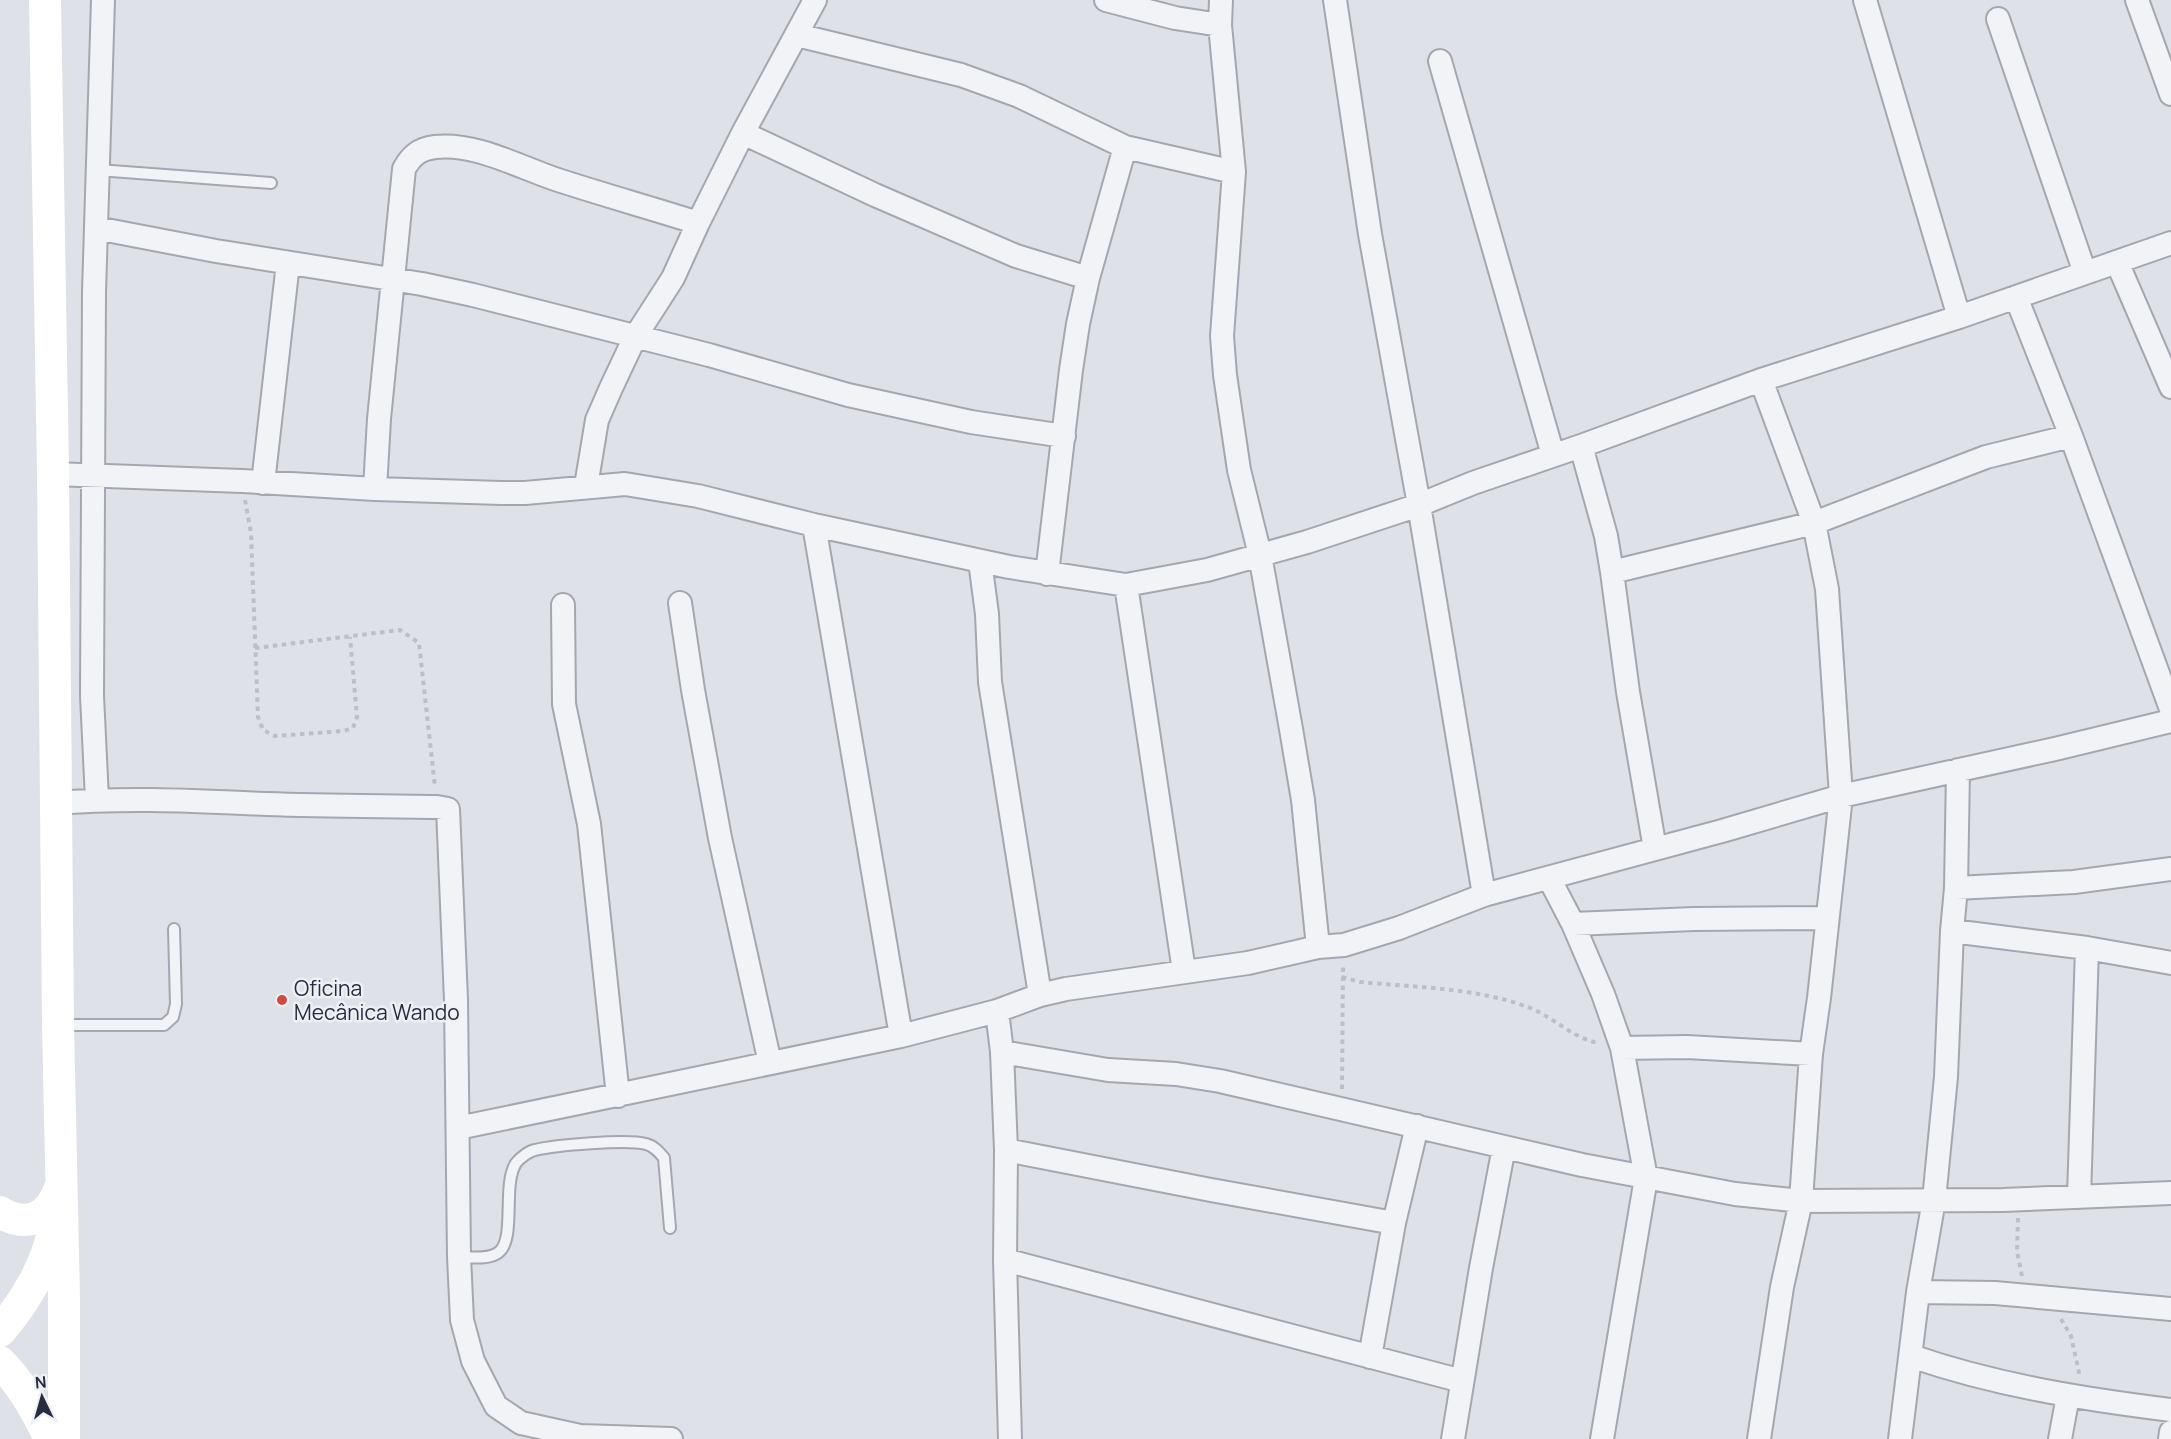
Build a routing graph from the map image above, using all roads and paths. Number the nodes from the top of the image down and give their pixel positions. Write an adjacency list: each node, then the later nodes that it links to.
1 (45, 0): 36 (street)
2 (103, 0): 16 (street)
3 (815, 0): 11 (street)
4 (1106, 0): 10 (street)
5 (1221, 0): 10 (street)
6 (1335, 0): 41 (street)
7 (1865, 0): 28 (street)
8 (2137, 0): 13 (street)
9 (1998, 19): 24 (street)
10 (1220, 25): 17 (street)
11 (797, 35): 14 (street); 15 (street)
12 (1440, 61): 35 (street)
13 (2171, 94)
14 (743, 133): 19 (street); 25 (street)
15 (1125, 147): 17 (street); 25 (street)
16 (98, 170): 18 (lane); 20 (street)
17 (1234, 172): 44 (street)
18 (271, 183)
19 (698, 222): 26 (street); 29 (street)
20 (96, 228): 23 (street); 37 (street)
21 (2171, 243): 22 (street)
22 (2117, 262): 24 (street); 31 (street)
23 (288, 263): 26 (street); 38 (street)
24 (2085, 273): 27 (street)
25 (1088, 278): 32 (street)
26 (394, 280): 29 (street); 40 (street)
27 (2016, 297): 28 (street); 33 (street)
28 (1959, 317): 30 (street)
29 (635, 337): 32 (street); 39 (street)
30 (1761, 380): 34 (street); 42 (street)
31 (2171, 387)
32 (1064, 436): 47 (street)
33 (2071, 436): 42 (street); 53 (street)
34 (1581, 446): 35 (street); 46 (street)
35 (1553, 455): 41 (street)
36 (53, 474): 37 (street); 58 (street)
37 (94, 475): 38 (street); 57 (street)
38 (253, 482): 40 (street); 52 (path)
39 (586, 486): 40 (street); 43 (street)
40 (375, 489)
41 (1419, 505): 44 (street); 64 (street)
42 (1814, 523): 46 (street); 56 (street)
43 (814, 525): 45 (street); 78 (street)
44 (1260, 555): 48 (street); 70 (street)
45 (980, 561): 47 (street); 75 (street)
46 (1612, 572): 60 (street)
47 (1047, 574): 48 (street)
48 (1126, 585): 73 (street)
49 (680, 603): 82 (street)
50 (563, 605): 83 (street)
51 (350, 637): 52 (path); 52 (path); 59 (path)
52 (255, 648)
53 (2171, 709)
54 (2171, 721): 55 (street)
55 (1958, 770): 56 (street); 63 (street)
56 (1841, 796): 60 (street); 65 (street)
57 (97, 799): 58 (street); 59 (street)
58 (56, 803): 77 (street)
59 (437, 807): 86 (street)
60 (1654, 849): 62 (street)
61 (2171, 869): 63 (street)
62 (1550, 878): 64 (street); 66 (street)
63 (1956, 888): 68 (street)
64 (1484, 895): 69 (street)
65 (1827, 918): 66 (street); 81 (street)
66 (1574, 924): 79 (street)
67 (174, 929): 77 (lane)
68 (1952, 932): 71 (street); 93 (street)
69 (1344, 945): 70 (street); 74 (path)
70 (1318, 947): 73 (street)
71 (2087, 948): 72 (street); 92 (street)
72 (2171, 963)
73 (1184, 971): 75 (street)
74 (1342, 977): 79 (path); 84 (path)
75 (1040, 995): 76 (street)
76 (998, 1011): 78 (street); 80 (street)
77 (58, 1025): 90 (street)
78 (901, 1036): 82 (street)
79 (1622, 1048): 81 (street); 89 (street)
80 (1002, 1052): 84 (street); 88 (street)
81 (1811, 1054): 94 (street)
82 (770, 1063): 83 (street)
83 (618, 1096): 86 (street)
84 (1341, 1108): 85 (street)
85 (1417, 1126): 87 (street); 96 (street)
86 (458, 1128): 98 (street)
87 (1504, 1146): 89 (street); 106 (street)
88 (1006, 1150): 96 (street); 99 (street)
89 (1646, 1178): 94 (street); 115 (street)
90 (62, 1183): 95 (street); 102 (street); 111 (street)
91 (2171, 1194): 92 (street)
92 (2079, 1197): 93 (street)
93 (1934, 1200): 94 (street); 100 (street)
94 (1801, 1201): 116 (street)
95 (0, 1212)
96 (1394, 1223): 104 (street)
97 (670, 1228): 98 (lane)
98 (459, 1257): 112 (street)
99 (1005, 1260): 104 (street); 113 (street)
100 (1918, 1292): 101 (street); 103 (street)
101 (2171, 1309)
102 (0, 1331)
103 (1911, 1356): 107 (street); 117 (street)
104 (1370, 1358): 106 (street)
105 (0, 1362): 110 (street)
106 (1462, 1381): 114 (street)
107 (2068, 1396): 108 (street); 118 (street)
108 (2171, 1410)
109 (2171, 1432): 119 (street)
110 (50, 1439)
111 (64, 1439)
112 (671, 1439)
113 (1010, 1439)
114 (1453, 1439)
115 (1602, 1439)
116 (1760, 1439)
117 (1900, 1439)
118 (2060, 1439)
119 (2170, 1439)

